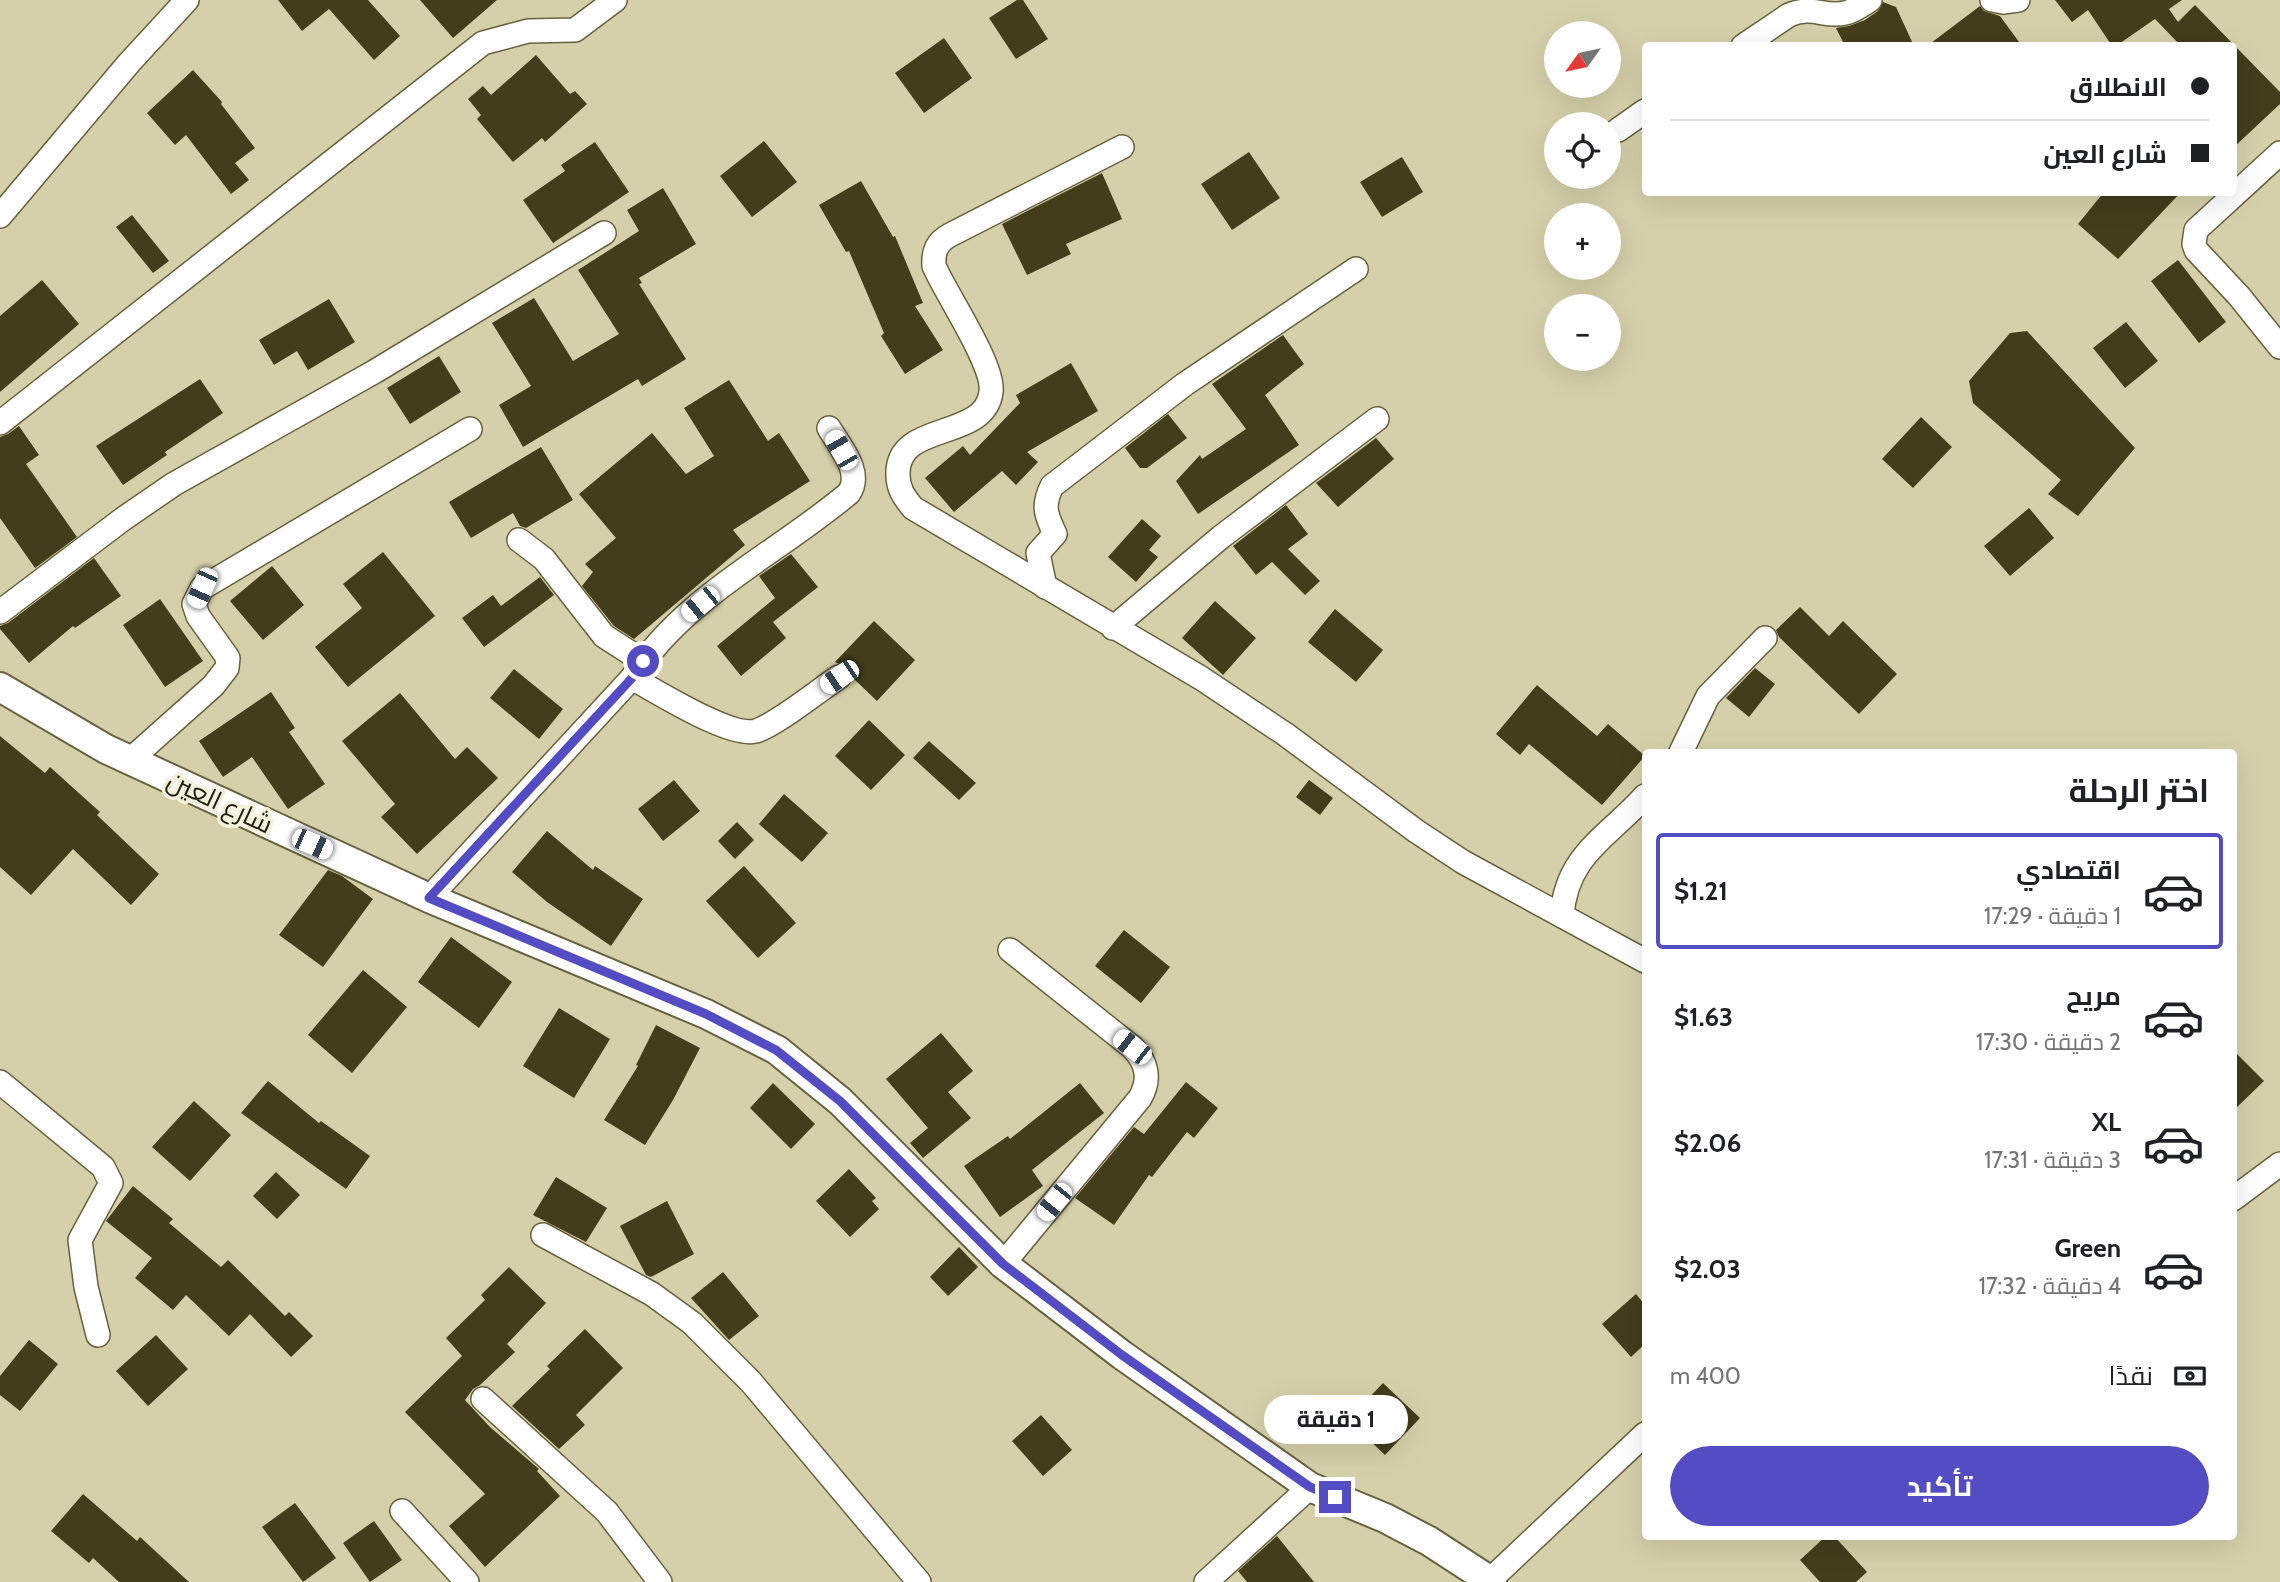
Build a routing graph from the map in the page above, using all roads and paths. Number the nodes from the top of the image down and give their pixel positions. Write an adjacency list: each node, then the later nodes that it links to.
1 (187, 0): 13 (street)
2 (615, 0): 18 (street)
3 (1870, 0): 6 (street)
4 (1992, 0): 5 (street)
5 (2018, 0)
6 (1749, 42)
7 (1642, 113): 8 (street)
8 (1621, 128)
9 (1122, 147): 22 (street)
10 (2280, 153): 11 (street)
11 (2237, 194)
12 (2235, 196): 16 (street)
13 (0, 216)
14 (604, 233): 23 (street)
15 (1356, 269): 22 (street)
16 (2280, 346)
17 (1377, 419): 24 (street)
18 (0, 423)
19 (829, 428): 26 (street)
20 (470, 429): 30 (street)
21 (519, 540): 26 (street)
22 (1045, 587): 24 (street)
23 (0, 612)
24 (1113, 628): 33 (street)
25 (1765, 638): 29 (street)
26 (638, 670): 27 (street); 32 (street)
27 (839, 677)
28 (0, 687): 30 (street, شارع العين)
29 (1682, 749)
30 (130, 760): 32 (street, شارع العين)
31 (1642, 799): 33 (street)
32 (429, 898): 40 (street, شارع العين)
33 (1562, 916): 35 (street)
34 (1010, 950): 40 (street)
35 (1642, 959)
36 (0, 1082): 41 (street)
37 (2280, 1164): 38 (street)
38 (2237, 1196)
39 (543, 1235): 49 (street)
40 (1003, 1264): 44 (street, شارع العين)
41 (98, 1335)
42 (483, 1399): 48 (street)
43 (1642, 1437): 46 (street)
44 (1310, 1487): 46 (street, شارع العين); 50 (street)
45 (402, 1511): 47 (street)
46 (1491, 1581)
47 (467, 1582)
48 (660, 1582)
49 (919, 1582)
50 (1206, 1582)

